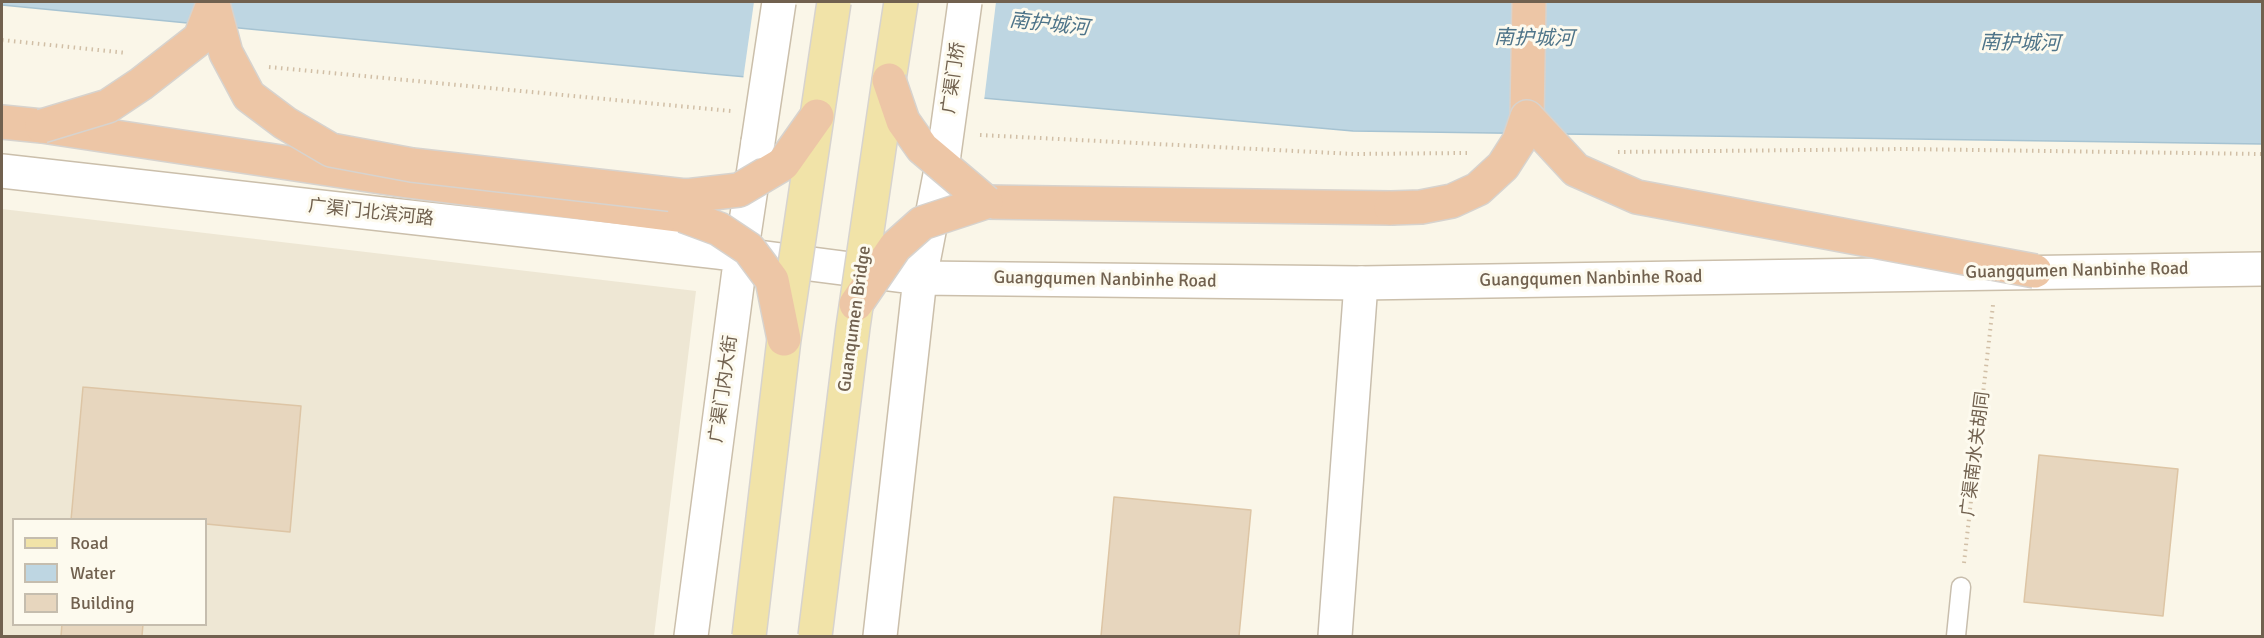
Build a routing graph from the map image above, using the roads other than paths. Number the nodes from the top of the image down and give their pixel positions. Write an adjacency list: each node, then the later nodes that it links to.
1 (779, 2): 14 (street, 广渠门内大街, bridge)
2 (834, 2): 8 (main road, bridge)
3 (901, 2): 7 (main road, Guanqumen Bridge)
4 (965, 2): 17 (street, 广渠门桥, bridge)
5 (1529, 2): 9 (highway)
6 (214, 3): 8 (highway, bridge); 11 (highway, bridge)
7 (889, 80): 13 (highway, bridge); 19 (main road, Guanqumen Bridge, bridge)
8 (817, 116): 20 (main road, bridge)
9 (1527, 117): 13 (highway, bridge); 16 (highway, bridge)
10 (2, 122): 11 (highway)
11 (42, 126): 20 (highway, bridge)
12 (2, 171): 14 (street, 广渠门北滨河路)
13 (986, 202): 19 (highway, bridge)
14 (741, 255): 17 (street, 广渠门北滨河路); 22 (street, 广渠门内大街)
15 (2262, 269): 16 (street, Guangqumen Nanbinhe Road)
16 (2035, 271): 18 (street, Guangqumen Nanbinhe Road)
17 (920, 278): 18 (street, Guangqumen Nanbinhe Road); 25 (street)
18 (1361, 283): 26 (street)
19 (856, 304): 24 (main road, Guanqumen Bridge, bridge)
20 (784, 339): 23 (main road, bridge)
21 (1961, 587): 27 (lane)
22 (691, 636)
23 (749, 636)
24 (815, 636)
25 (880, 636)
26 (1335, 636)
27 (1956, 636)

